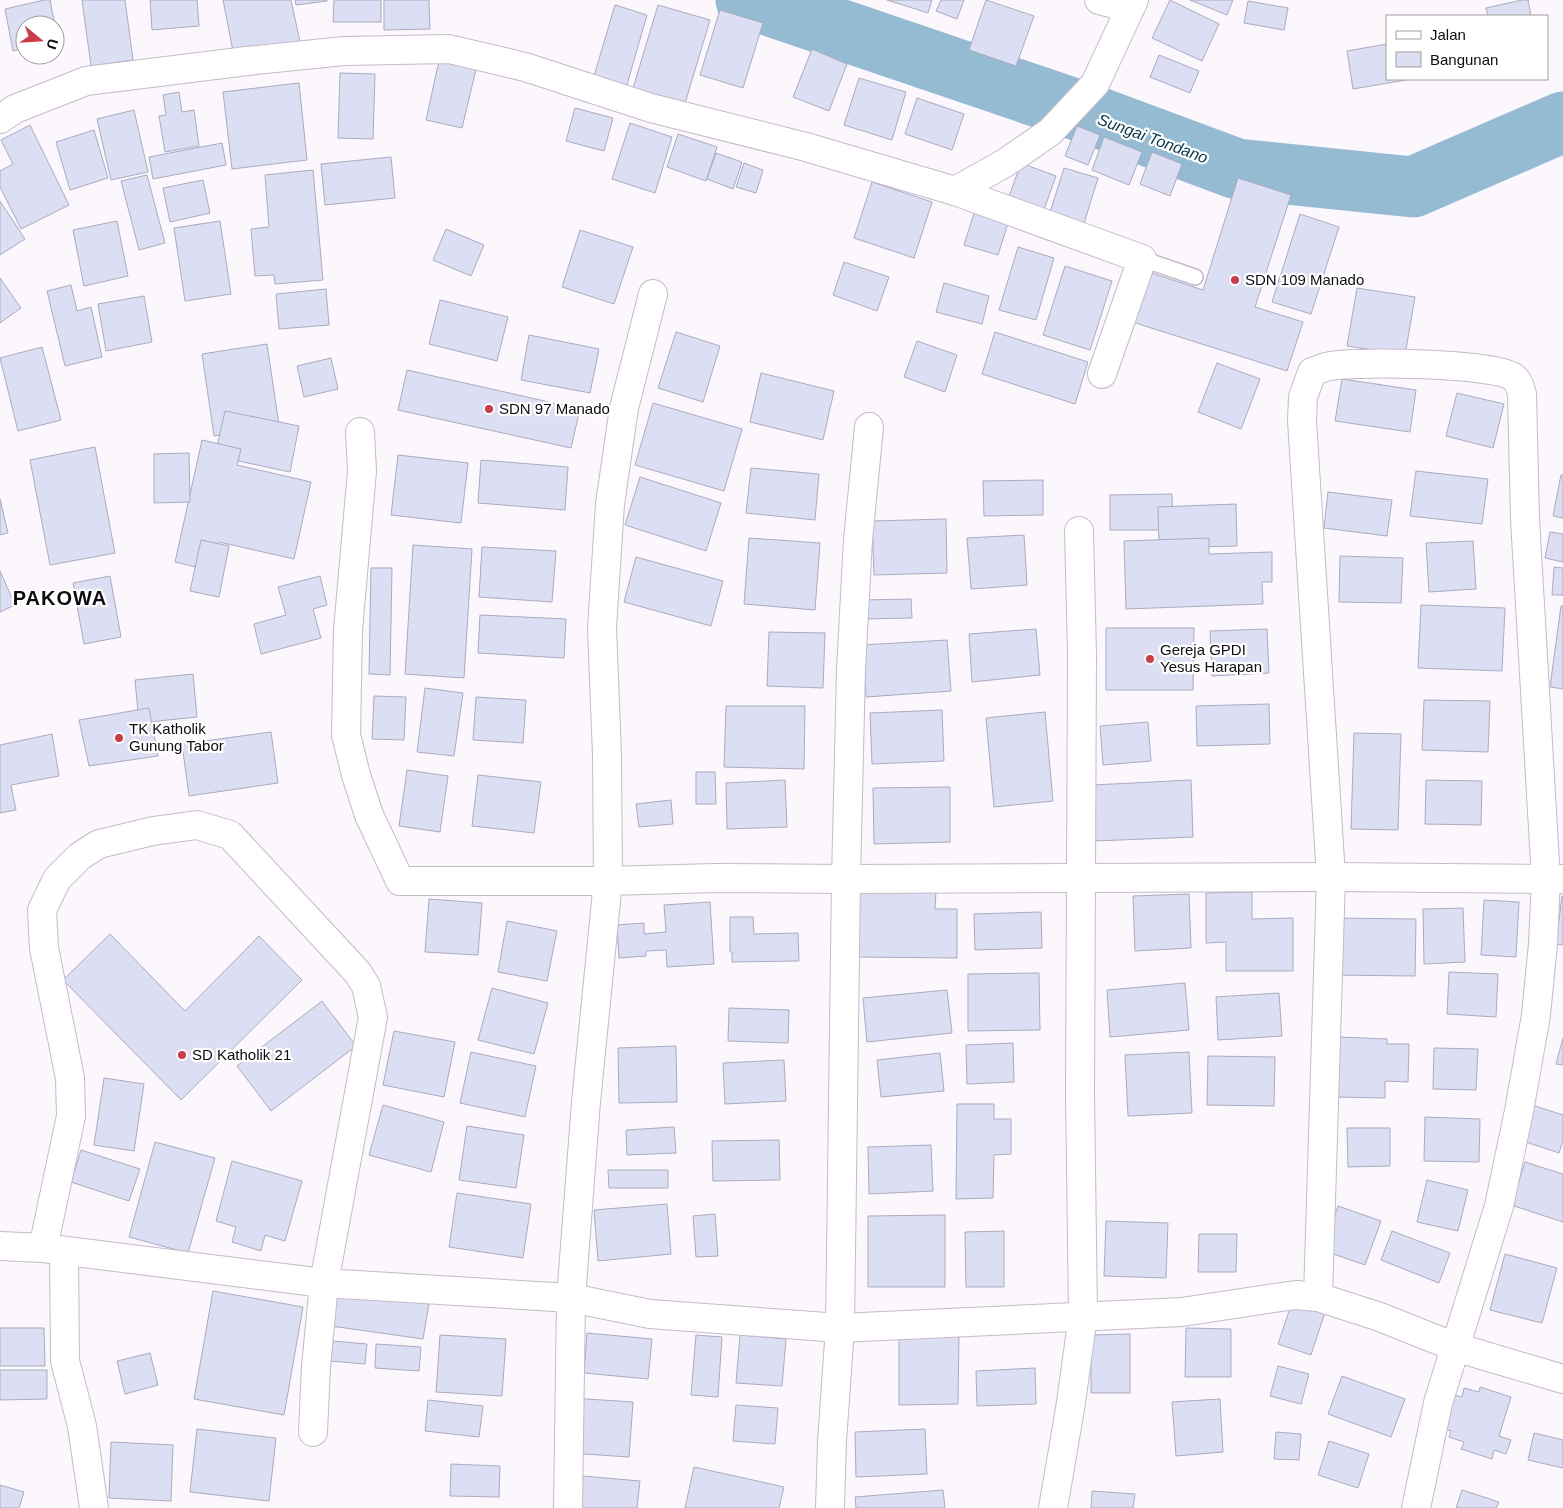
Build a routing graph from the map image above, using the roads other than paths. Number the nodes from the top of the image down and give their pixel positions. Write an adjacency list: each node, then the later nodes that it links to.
1 (1099, 0): 2 (street)
2 (1132, 4): 4 (street)
3 (0, 119): 4 (street)
4 (955, 191): 5 (street)
5 (1142, 259): 6 (lane); 8 (street)
6 (1196, 277)
7 (653, 294): 16 (street)
8 (1102, 374)
9 (869, 427): 13 (street)
10 (360, 432): 16 (street)
11 (1079, 531): 14 (street)
12 (1331, 877): 14 (street); 15 (street); 15 (street); 20 (street)
13 (846, 879): 14 (street); 16 (street); 23 (street)
14 (1082, 879): 22 (street)
15 (1555, 879): 24 (street)
16 (608, 881): 21 (street)
17 (0, 1246): 18 (street)
18 (53, 1249): 19 (street); 19 (street); 27 (street)
19 (324, 1283): 21 (street); 26 (street)
20 (1318, 1297): 22 (street); 24 (street)
21 (571, 1298): 23 (street); 28 (street)
22 (1083, 1316): 23 (street); 30 (street)
23 (840, 1328): 29 (street)
24 (1455, 1347): 25 (street); 31 (street)
25 (1563, 1380)
26 (313, 1432)
27 (94, 1508)
28 (568, 1508)
29 (830, 1508)
30 (1053, 1508)
31 (1416, 1508)

